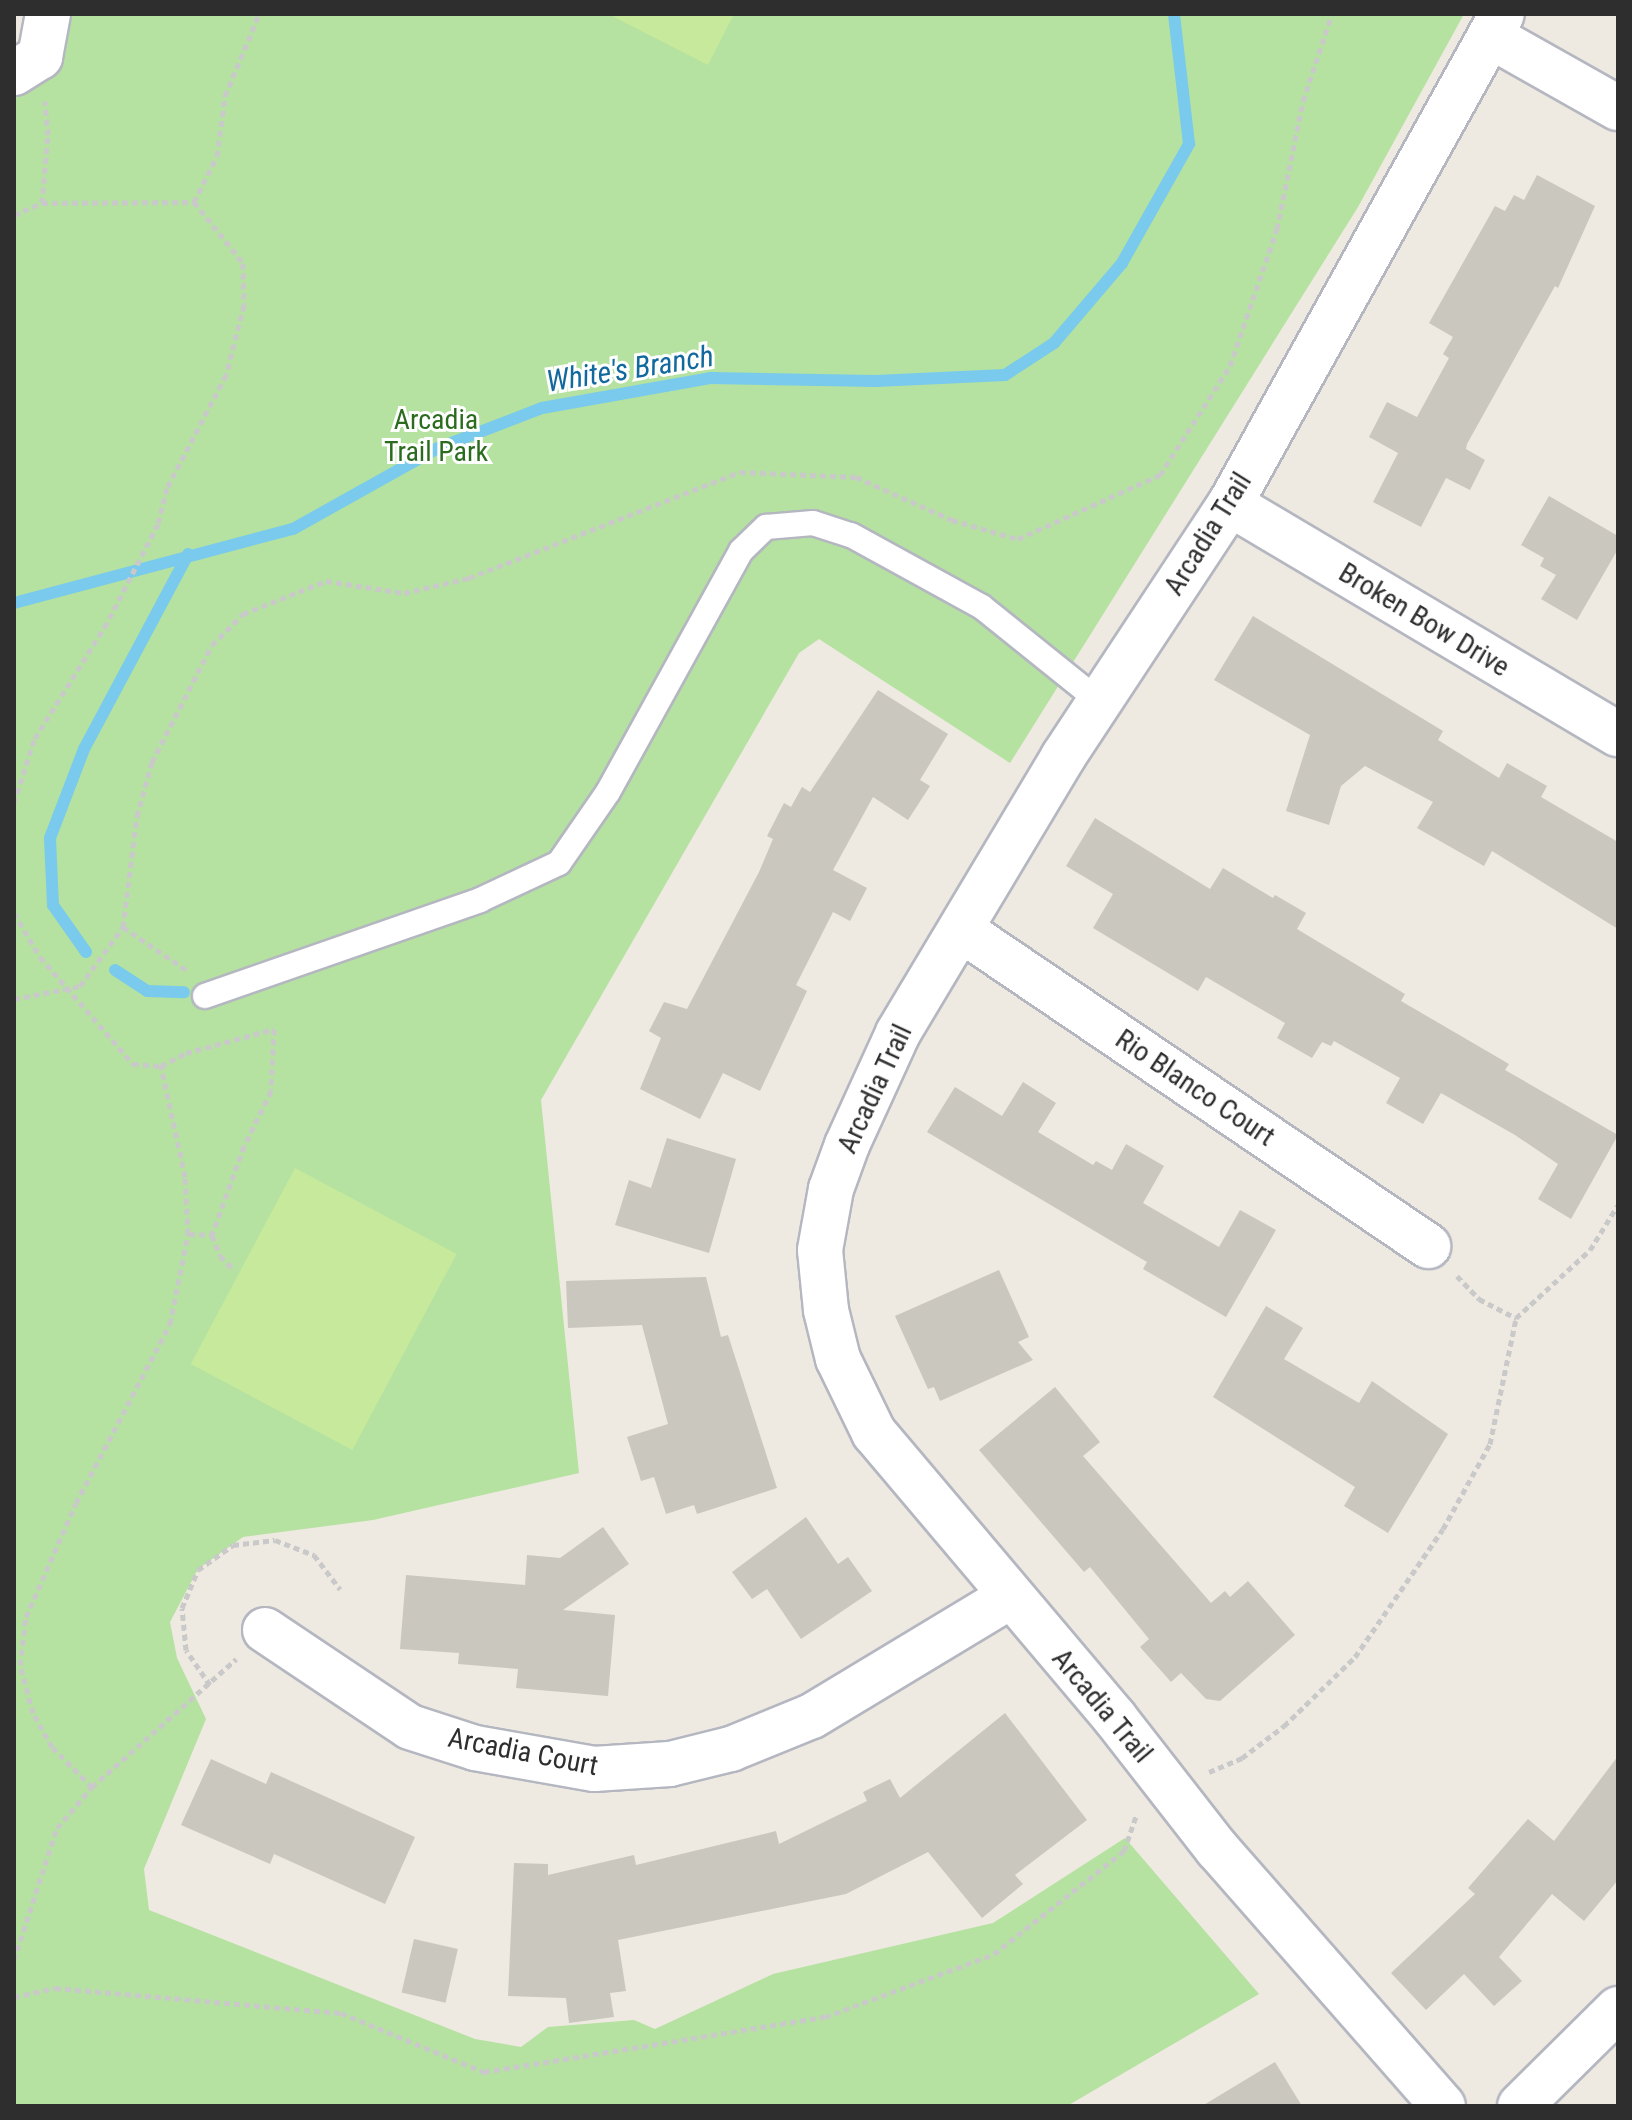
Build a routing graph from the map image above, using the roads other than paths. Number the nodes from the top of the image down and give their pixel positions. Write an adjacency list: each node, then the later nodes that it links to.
1 (1496, 25): 2 (street); 3 (street, Arcadia Trail)
2 (1618, 108)
3 (1230, 504): 4 (street, Arcadia Trail); 5 (street, Broken Bow Drive)
4 (1099, 701): 6 (street, Arcadia Trail); 7 (lane)
5 (1618, 734)
6 (963, 931): 8 (street, Rio Blanco Court); 9 (street, Arcadia Trail)
7 (205, 996)
8 (1428, 1246)
9 (1009, 1597): 10 (street, Arcadia Court); 12 (street, Arcadia Trail)
10 (265, 1630)
11 (1618, 2009): 13 (street)
12 (1443, 2106)
13 (1520, 2106)

